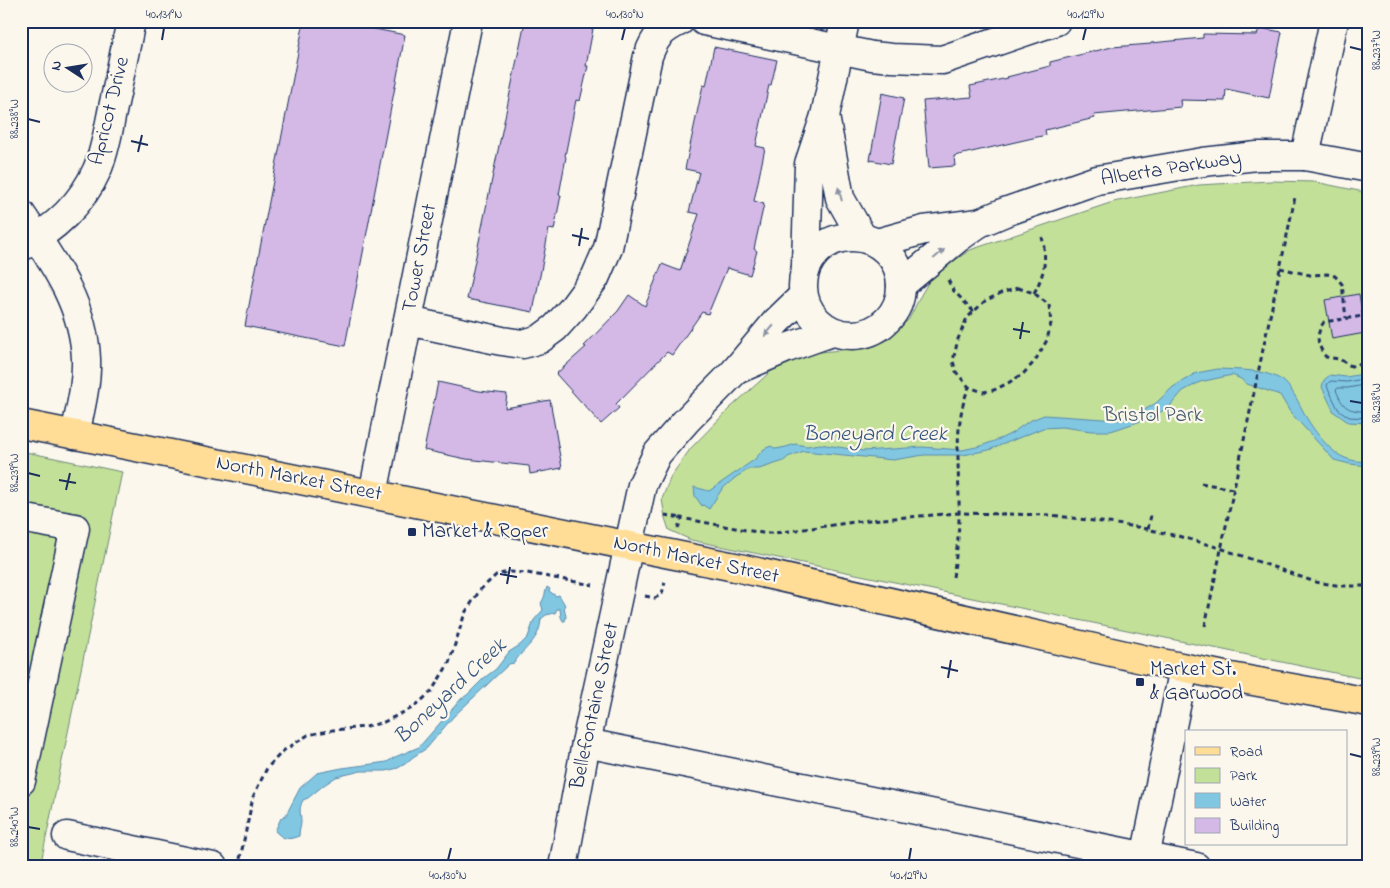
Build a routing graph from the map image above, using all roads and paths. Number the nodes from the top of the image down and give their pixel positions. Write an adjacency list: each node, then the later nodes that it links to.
1 (131, 21): 17 (street, Apricot Drive)
2 (468, 21): 27 (street, Tower Street)
3 (704, 21): 8 (street)
4 (845, 21): 8 (street)
5 (1056, 21): 8 (street)
6 (1334, 21): 10 (street)
7 (664, 25): 27 (street)
8 (839, 49): 9 (street)
9 (825, 116): 16 (street, one-way to 9); 18 (street)
10 (1304, 156): 11 (street, Alberta Parkway); 14 (street, Alberta Parkway)
11 (1369, 168)
12 (1296, 196): 19 (path)
13 (21, 214): 17 (street)
14 (979, 223): 16 (street, Alberta Parkway); 21 (street, Alberta Parkway, one-way to 14)
15 (1042, 237): 22 (path)
16 (869, 240): 18 (street); 21 (street)
17 (29, 243): 33 (street)
18 (806, 265): 23 (street)
19 (1280, 268): 26 (path); 35 (path)
20 (948, 280): 24 (path)
21 (901, 285): 28 (street)
22 (1034, 293): 24 (path); 31 (path)
23 (803, 296): 28 (street); 30 (street, one-way to 30)
24 (974, 312): 31 (path)
25 (1369, 315): 26 (path)
26 (1346, 318): 29 (path)
27 (408, 321): 36 (street, Tower Street)
28 (832, 332): 30 (street)
29 (1369, 363)
30 (736, 370): 44 (street)
31 (969, 387): 37 (path)
32 (21, 424): 33 (main road, North Market Street)
33 (75, 435): 36 (main road, North Market Street)
34 (1201, 483): 35 (path)
35 (1233, 489): 45 (path)
36 (373, 494): 44 (main road, North Market Street)
37 (960, 514): 41 (path); 42 (path); 46 (path)
38 (1151, 514): 42 (path)
39 (665, 515): 41 (path)
40 (21, 518): 55 (street)
41 (681, 518): 43 (path)
42 (1148, 529): 45 (path)
43 (677, 534)
44 (628, 546): 52 (main road, North Market Street); 54 (street, Bellefontaine Street)
45 (1220, 548): 49 (path); 51 (path)
46 (952, 577)
47 (665, 582): 50 (path)
48 (594, 585): 58 (path)
49 (1369, 586)
50 (641, 595)
51 (1205, 626)
52 (1184, 668): 53 (main road, North Market Street); 59 (street)
53 (1369, 702)
54 (586, 742): 59 (street); 62 (street, Bellefontaine Street)
55 (21, 781)
56 (67, 836): 61 (street)
57 (21, 852): 60 (path)
58 (241, 853)
59 (1144, 861): 63 (street)
60 (44, 867)
61 (213, 867)
62 (563, 867)
63 (1196, 867)

